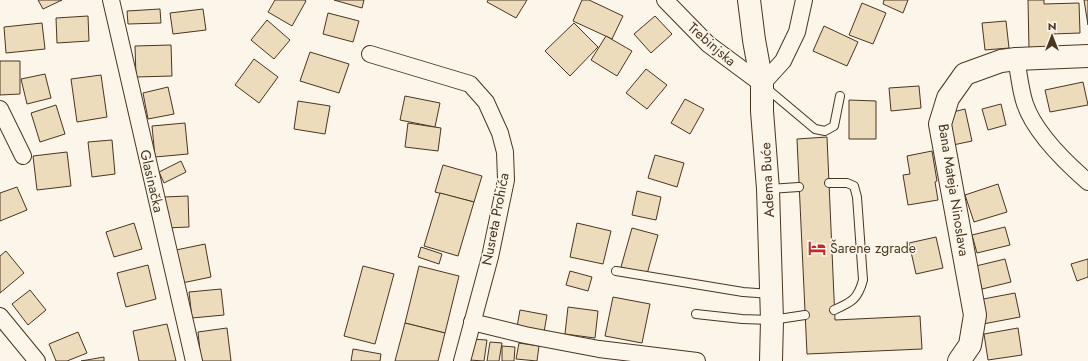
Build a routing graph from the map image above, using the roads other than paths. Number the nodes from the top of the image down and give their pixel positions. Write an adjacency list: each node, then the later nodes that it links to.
1 (111, 0): 26 (street, Glasinačka)
2 (665, 0): 8 (street, Trebinjska)
3 (749, 0): 8 (street, Adema Buće)
4 (804, 0): 8 (street)
5 (370, 54): 23 (street, Nusreta Prohića)
6 (1088, 56): 7 (street, Bana Mateja Ninoslava)
7 (1016, 58): 12 (street); 30 (street, Bana Mateja Ninoslava)
8 (762, 84): 9 (lane); 15 (street, Adema Buće)
9 (840, 96)
10 (0, 109): 11 (street)
11 (23, 156)
12 (1088, 182)
13 (829, 183): 18 (lane)
14 (799, 187): 15 (lane)
15 (768, 190): 17 (street, Adema Buće)
16 (616, 271): 17 (lane)
17 (771, 294): 22 (street, Adema Buće)
18 (834, 310)
19 (696, 314): 22 (lane)
20 (805, 315): 22 (lane)
21 (0, 316): 25 (street)
22 (772, 320): 29 (street, Adema Buće)
23 (472, 322): 24 (street); 27 (street, Nusreta Prohića)
24 (597, 355): 28 (street)
25 (37, 361)
26 (194, 361)
27 (462, 361)
28 (697, 361)
29 (770, 361)
30 (959, 361)

